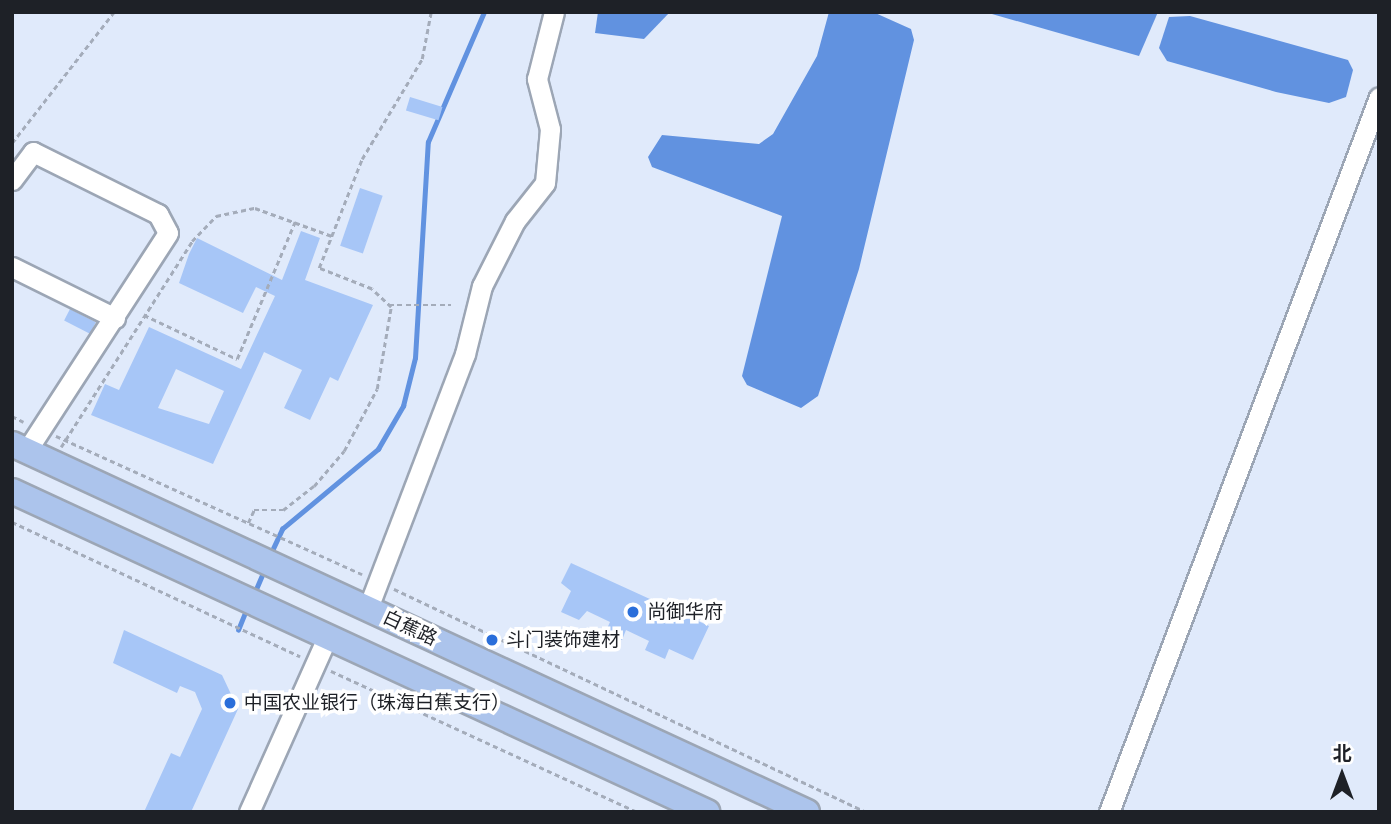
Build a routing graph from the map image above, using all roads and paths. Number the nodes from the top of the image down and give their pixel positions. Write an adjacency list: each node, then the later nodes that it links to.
1 (114, 12): 5 (path)
2 (431, 12): 8 (path)
3 (554, 12): 23 (street)
4 (1379, 97): 30 (street)
5 (12, 143)
6 (12, 180): 13 (street)
7 (295, 222): 8 (path); 12 (path); 12 (path)
8 (332, 236): 10 (path)
9 (12, 267): 13 (street)
10 (389, 304): 11 (path); 21 (path)
11 (451, 305)
12 (144, 315): 16 (path)
13 (115, 318): 15 (street)
14 (12, 416): 15 (path)
15 (41, 429): 16 (path); 17 (street)
16 (65, 440): 18 (path); 21 (path)
17 (19, 447): 18 (main road, 白蕉路)
18 (54, 463): 20 (main road, 白蕉路)
19 (12, 491): 22 (main road)
20 (123, 495): 22 (main road); 24 (main road, 白蕉路)
21 (248, 523): 23 (path)
22 (105, 533): 25 (main road)
23 (378, 581): 24 (street); 29 (path)
24 (368, 608): 28 (main road, 白蕉路)
25 (328, 635): 26 (street); 27 (main road)
26 (248, 812)
27 (707, 812)
28 (807, 812)
29 (866, 812)
30 (1109, 812)

